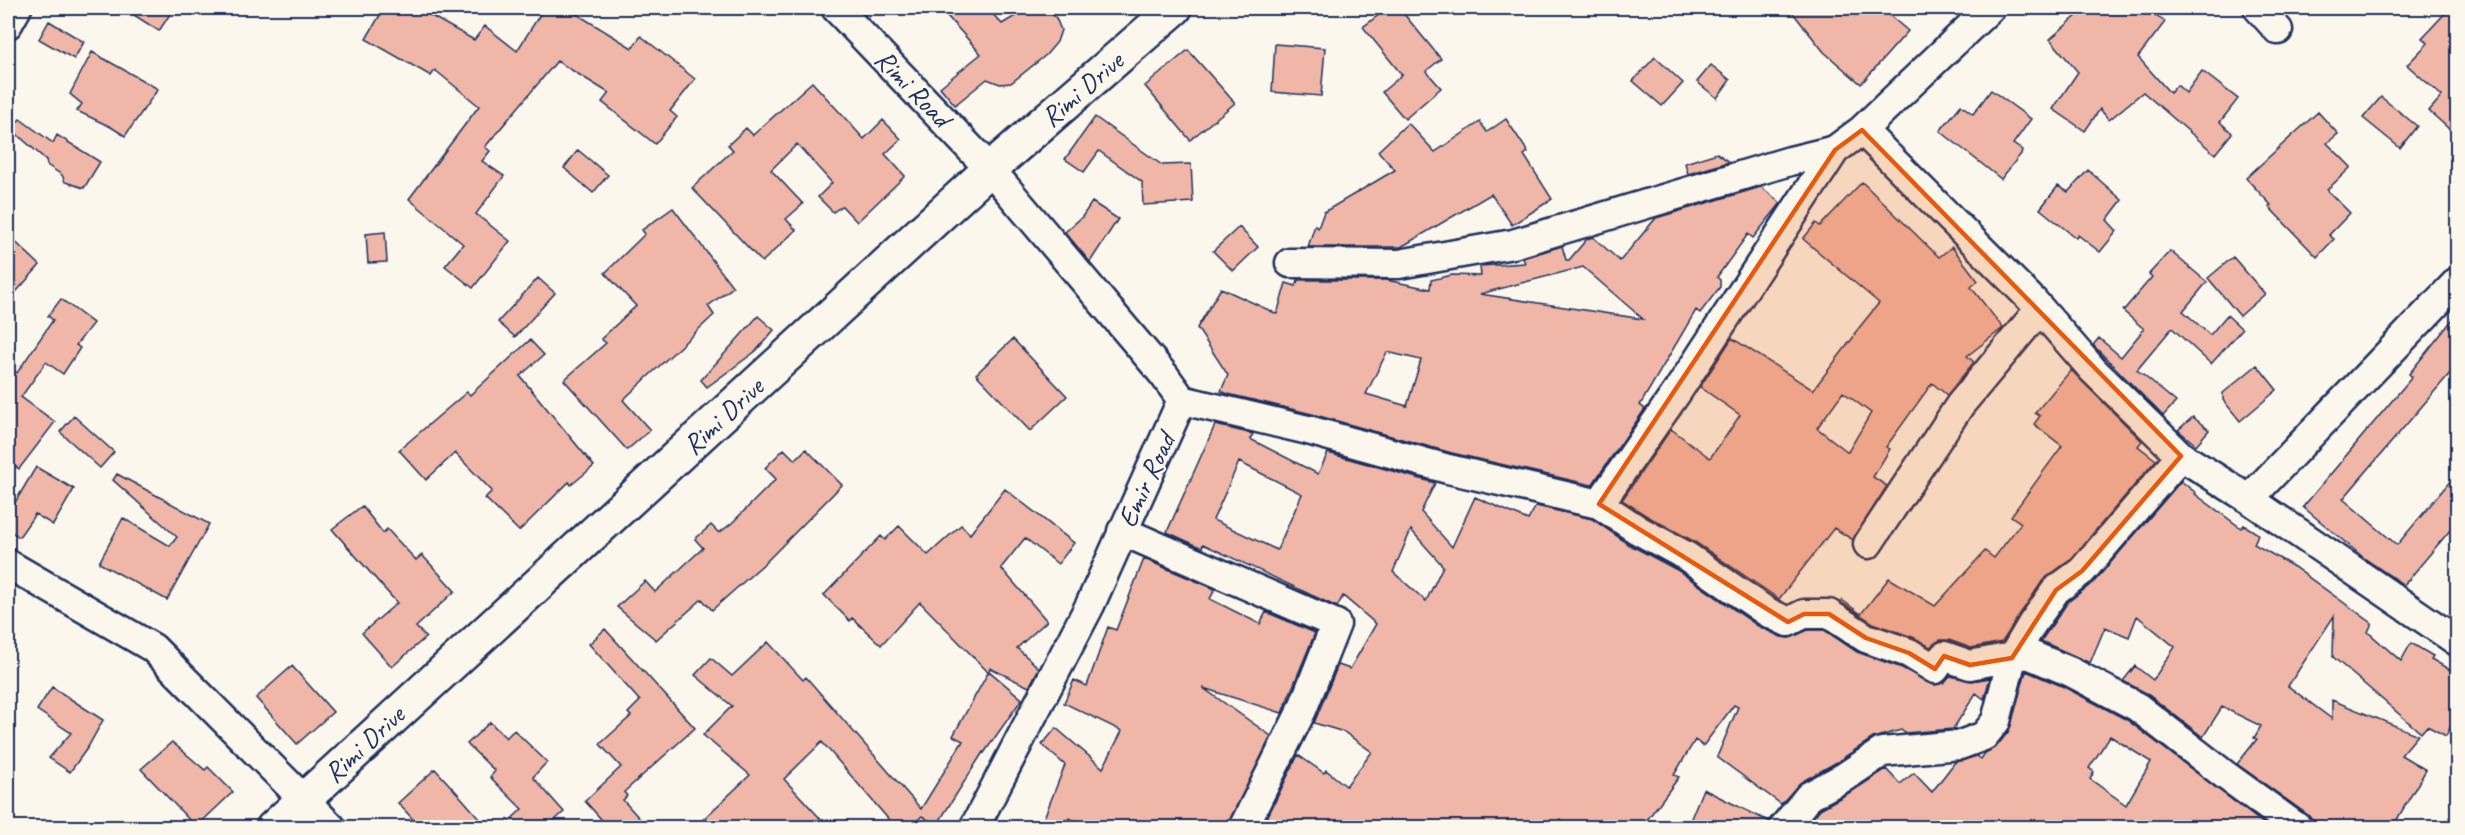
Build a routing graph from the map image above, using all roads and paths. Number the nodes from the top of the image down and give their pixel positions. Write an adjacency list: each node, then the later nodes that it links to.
1 (17, 8): 6 (street)
2 (836, 8): 10 (street, Rimi Road)
3 (1175, 8): 10 (street, Rimi Drive)
4 (2258, 8): 7 (street)
5 (1976, 12): 8 (street)
6 (8, 24)
7 (2278, 30)
8 (1862, 130): 9 (street); 13 (street)
9 (1835, 150): 11 (street); 17 (street)
10 (990, 169): 14 (street, Emir Road); 23 (street, Rimi Drive)
11 (1290, 263)
12 (2457, 281): 16 (street)
13 (2040, 309): 15 (street); 19 (street)
14 (1182, 400): 17 (street); 18 (street, Emir Road)
15 (2181, 456): 16 (street); 22 (street)
16 (2249, 499): 21 (street)
17 (1599, 504): 22 (street)
18 (1122, 531): 26 (street, Emir Road); 27 (street)
19 (1868, 544)
20 (8, 564): 23 (street)
21 (2457, 642)
22 (2012, 658): 28 (street); 29 (street)
23 (305, 798): 24 (street, Rimi Drive); 25 (street)
24 (273, 828)
25 (332, 828)
26 (974, 828)
27 (1243, 828)
28 (1783, 828)
29 (2298, 828)

